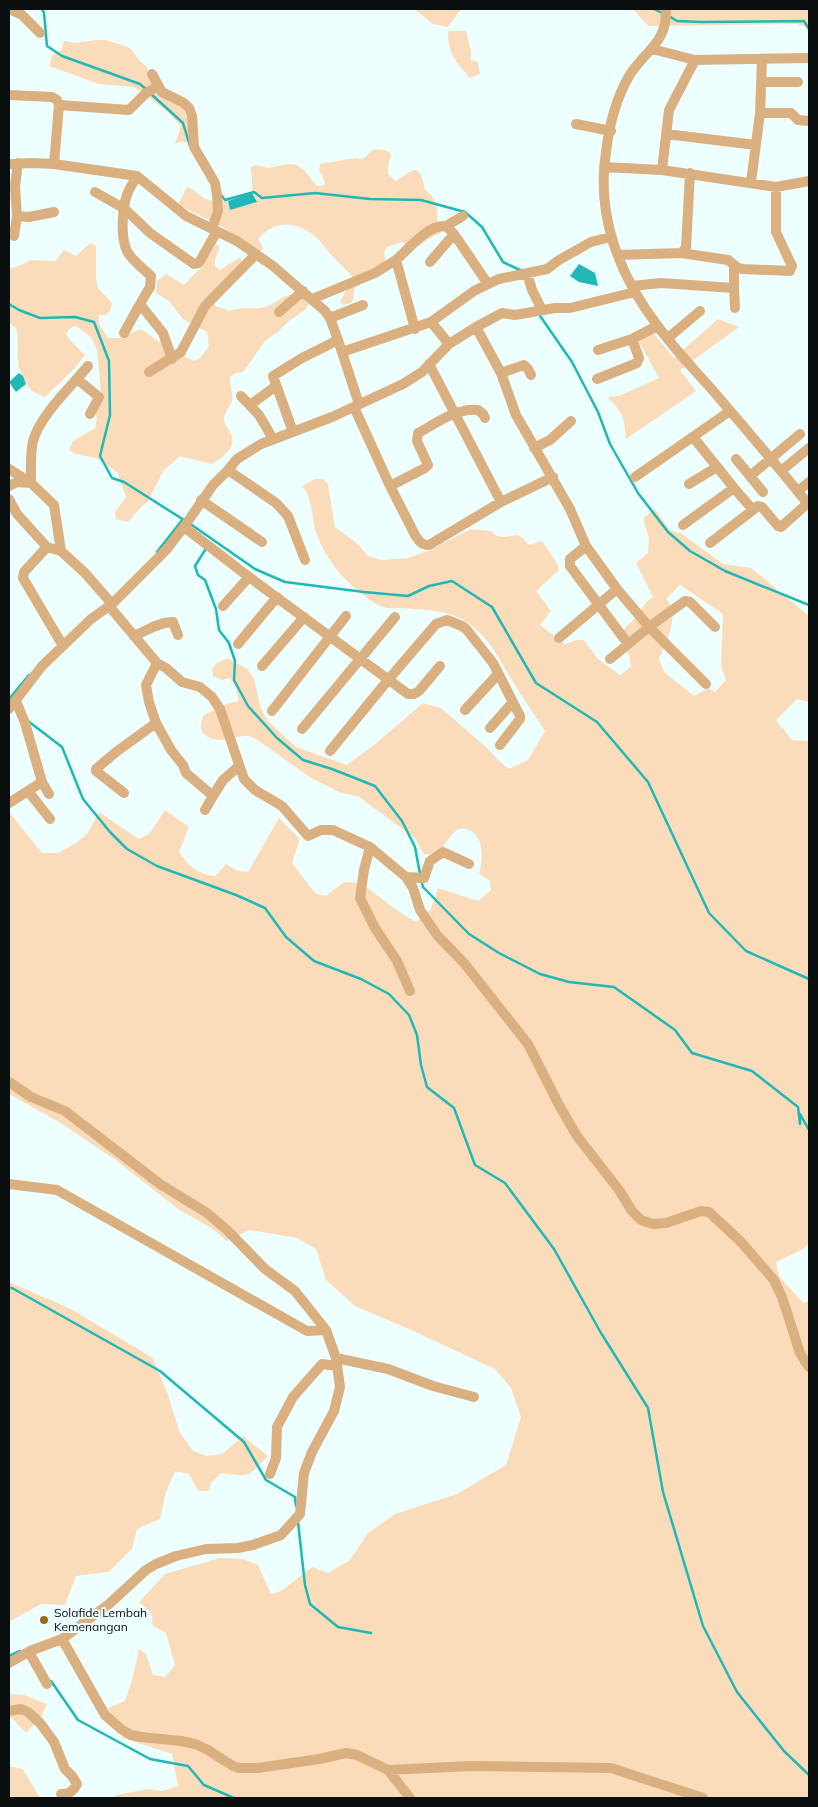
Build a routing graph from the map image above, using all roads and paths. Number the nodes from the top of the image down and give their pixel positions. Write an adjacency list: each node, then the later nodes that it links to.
1 (9, 9): 3 (street)
2 (666, 13): 4 (street)
3 (40, 33)
4 (652, 49): 6 (street); 17 (street)
5 (809, 58): 7 (street)
6 (695, 60): 7 (street); 18 (street)
7 (762, 60): 9 (street)
8 (152, 74): 11 (street)
9 (761, 82): 10 (street); 14 (street)
10 (798, 82)
11 (152, 89): 13 (street); 36 (street)
12 (9, 95): 13 (street)
13 (59, 105): 21 (street)
14 (760, 112): 15 (street); 19 (street)
15 (809, 121)
16 (576, 124): 17 (street)
17 (611, 130): 22 (street)
18 (666, 134): 19 (street); 23 (street)
19 (756, 145): 28 (street)
20 (13, 164): 21 (street); 33 (street)
21 (54, 164): 25 (street)
22 (604, 167): 23 (street); 39 (street)
23 (662, 170): 24 (street)
24 (690, 173): 28 (street); 40 (street)
25 (137, 176): 31 (street); 36 (street)
26 (809, 177): 27 (street)
27 (809, 181): 29 (street)
28 (751, 182): 29 (street)
29 (776, 187): 45 (street)
30 (95, 192): 31 (street)
31 (124, 209): 36 (street); 52 (street)
32 (54, 212): 33 (street)
33 (17, 216): 38 (street)
34 (462, 216): 35 (street)
35 (446, 226): 37 (street); 43 (street)
36 (215, 230): 41 (street)
37 (454, 234): 44 (street); 47 (street)
38 (14, 236)
39 (610, 237): 42 (street); 46 (street)
40 (681, 253): 42 (street); 45 (street)
41 (256, 254): 50 (street); 70 (street)
42 (618, 255): 49 (street)
43 (396, 260): 51 (street); 62 (street)
44 (430, 262)
45 (734, 266): 48 (street)
46 (524, 274): 47 (street); 55 (street)
47 (488, 284): 59 (street)
48 (734, 288): 49 (street); 54 (street)
49 (634, 289): 55 (street); 60 (street)
50 (303, 291): 51 (street); 57 (street)
51 (312, 299): 58 (street)
52 (140, 304): 63 (street); 70 (street)
53 (363, 305): 58 (street)
54 (735, 308)
55 (539, 311): 61 (street)
56 (700, 311): 64 (street)
57 (279, 312)
58 (330, 318): 66 (street)
59 (431, 322): 62 (street); 67 (street)
60 (657, 326): 64 (street); 65 (street)
61 (476, 327): 67 (street); 74 (street)
62 (415, 328): 69 (street)
63 (124, 333)
64 (668, 338): 82 (street)
65 (632, 339): 68 (street); 77 (street)
66 (338, 340): 69 (street); 78 (street)
67 (450, 344): 71 (street)
68 (598, 350)
69 (342, 352): 81 (street)
70 (172, 359): 73 (street)
71 (429, 364): 81 (street); 83 (street)
72 (88, 366): 76 (street)
73 (149, 372)
74 (501, 373): 75 (street); 91 (street)
75 (531, 375)
76 (77, 379): 84 (street); 103 (street)
77 (597, 379)
78 (276, 386): 80 (street); 87 (street)
79 (241, 396): 80 (street)
80 (250, 405): 90 (street)
81 (357, 406): 87 (street); 106 (street)
82 (730, 411): 89 (street); 94 (street)
83 (455, 413): 85 (street); 106 (street); 112 (street)
84 (90, 414)
85 (485, 418)
86 (571, 421): 91 (street)
87 (293, 432): 90 (street)
88 (800, 434): 94 (street)
89 (693, 436): 95 (street); 101 (street)
90 (273, 440): 97 (street)
91 (534, 448): 100 (street)
92 (809, 448): 98 (street)
93 (736, 459): 99 (street)
94 (770, 459): 98 (street); 99 (street)
95 (717, 467): 104 (street); 107 (street)
96 (9, 469): 103 (street)
97 (228, 470): 111 (street); 122 (street)
98 (781, 471): 108 (street)
99 (750, 476): 109 (street)
100 (552, 477): 112 (street); 119 (street)
101 (635, 477)
102 (809, 482): 108 (street)
103 (31, 483): 105 (street); 121 (street)
104 (689, 484)
105 (9, 486)
106 (390, 486): 112 (street)
107 (734, 488): 114 (street); 116 (street)
108 (798, 491): 113 (street)
109 (763, 492)
110 (9, 499): 120 (street)
111 (201, 500): 115 (street); 117 (street)
112 (501, 502)
113 (808, 504): 114 (street)
114 (753, 510): 118 (street)
115 (186, 524): 123 (street); 126 (street)
116 (683, 525)
117 (262, 542)
118 (710, 543)
119 (586, 546): 124 (street); 127 (street)
120 (47, 547): 121 (street); 138 (street)
121 (61, 551): 126 (street)
122 (305, 560)
123 (249, 577): 125 (street); 128 (street)
124 (617, 589): 127 (street); 132 (street)
125 (277, 597): 130 (street); 139 (street)
126 (110, 603): 135 (street); 138 (street)
127 (598, 605): 137 (street); 140 (street)
128 (223, 606)
129 (346, 616): 136 (street)
130 (304, 617): 136 (street); 144 (street)
131 (395, 617): 142 (street)
132 (649, 626): 133 (street); 140 (street); 148 (street)
133 (715, 627)
134 (178, 635): 135 (street)
135 (134, 636): 143 (street)
136 (329, 636): 142 (street); 152 (street)
137 (559, 638)
138 (61, 643): 150 (street)
139 (238, 644)
140 (628, 644): 141 (street)
141 (610, 659)
142 (360, 660): 147 (street); 154 (street)
143 (156, 663): 153 (street); 158 (street)
144 (262, 666)
145 (440, 666): 147 (street)
146 (498, 674): 147 (street); 149 (street); 151 (street)
147 (388, 680): 157 (street)
148 (706, 684)
149 (513, 702): 155 (street); 156 (street)
150 (12, 705): 159 (street)
151 (465, 710)
152 (272, 711)
153 (156, 723): 161 (street); 163 (street)
154 (302, 728)
155 (490, 728)
156 (500, 745)
157 (330, 751)
158 (239, 766): 163 (street); 167 (street)
159 (42, 782): 160 (street); 162 (street)
160 (28, 791): 164 (street); 166 (street)
161 (124, 793)
162 (50, 794)
163 (213, 796): 165 (street)
164 (9, 803)
165 (205, 810)
166 (50, 819)
167 (370, 847): 169 (street); 170 (street)
168 (469, 864): 169 (street)
169 (416, 878): 175 (street)
170 (410, 991)
171 (9, 1082): 173 (street)
172 (9, 1184): 173 (street)
173 (326, 1330): 174 (street)
174 (336, 1362): 176 (street); 177 (street); 178 (street)
175 (809, 1367)
176 (474, 1397)
177 (270, 1474)
178 (62, 1639): 179 (street); 183 (street)
179 (31, 1651): 180 (street); 181 (street)
180 (9, 1663)
181 (47, 1684)
182 (9, 1711): 184 (street)
183 (388, 1770): 185 (street); 186 (street)
184 (61, 1794)
185 (410, 1798)
186 (703, 1798)

